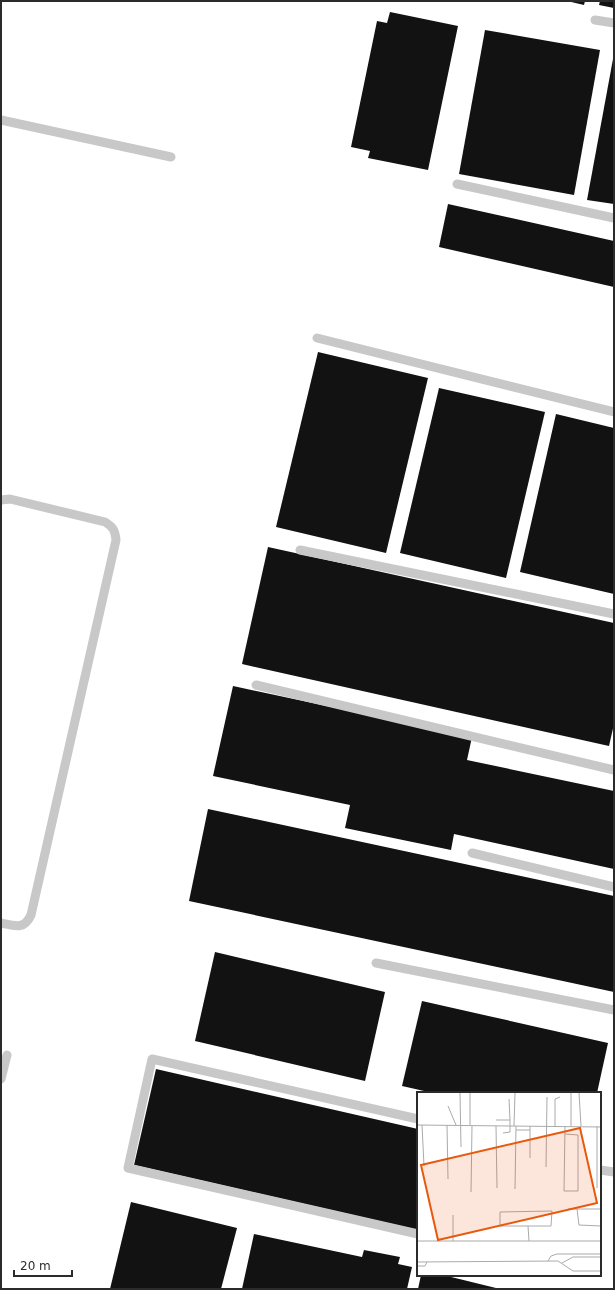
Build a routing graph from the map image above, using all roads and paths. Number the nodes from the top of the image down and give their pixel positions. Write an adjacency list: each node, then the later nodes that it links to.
1 (595, 20): 2 (lane)
2 (614, 23)
3 (1, 120): 4 (lane)
4 (171, 157)
5 (457, 184): 6 (lane)
6 (614, 218)
7 (317, 338): 8 (lane)
8 (614, 412)
9 (1, 500): 16 (lane)
10 (300, 550): 11 (lane)
11 (614, 614)
12 (256, 685): 13 (lane)
13 (614, 770)
14 (472, 853): 15 (lane)
15 (614, 887)
16 (1, 923)
17 (376, 963): 18 (lane)
18 (614, 1010)
19 (7, 1055): 20 (lane)
20 (1, 1079)
21 (417, 1119): 24 (lane)
22 (601, 1170): 23 (lane)
23 (614, 1172)
24 (417, 1234)

